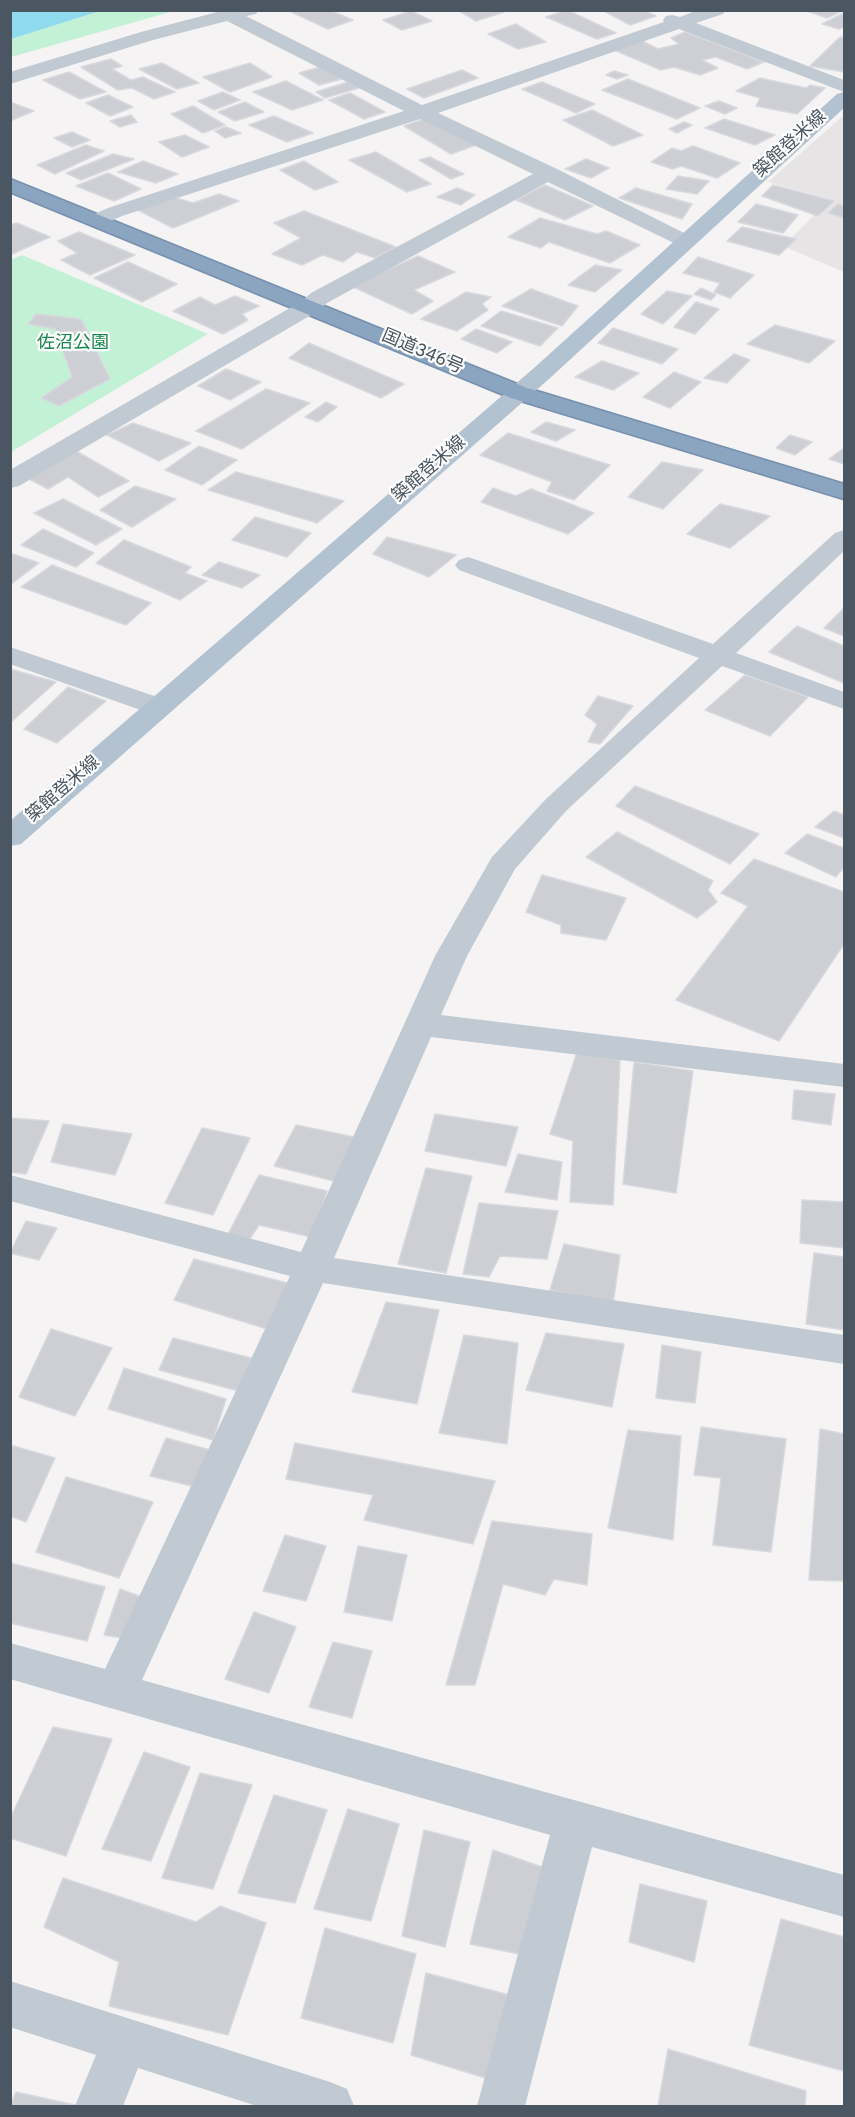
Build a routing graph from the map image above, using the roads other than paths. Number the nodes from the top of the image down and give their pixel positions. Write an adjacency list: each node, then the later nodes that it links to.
1 (200, 10): 7 (street)
2 (250, 10): 5 (street)
3 (651, 10): 6 (street)
4 (717, 10): 6 (street)
5 (229, 15): 8 (street); 11 (street)
6 (679, 23): 9 (street); 11 (street)
7 (10, 65)
8 (10, 78)
9 (844, 86)
10 (844, 98): 15 (main road, 築館登米線)
11 (421, 112): 12 (street); 14 (street)
12 (550, 173): 15 (street); 16 (street)
13 (10, 185): 14 (highway, 国道346号)
14 (98, 220): 16 (highway, 国道346号)
15 (685, 240): 17 (main road, 築館登米線)
16 (310, 306): 17 (highway, 国道346号); 18 (street)
17 (519, 393): 19 (highway, 国道346号); 25 (main road, 築館登米線)
18 (10, 481)
19 (844, 492)
20 (844, 538): 23 (street)
21 (468, 565): 23 (street)
22 (10, 655): 25 (street)
23 (720, 655): 24 (street); 27 (street)
24 (844, 701)
25 (159, 707): 26 (main road, 築館登米線)
26 (10, 837)
27 (420, 1024): 28 (street); 30 (street)
28 (844, 1077)
29 (10, 1188): 30 (street)
30 (312, 1268): 31 (street); 33 (street)
31 (844, 1350)
32 (10, 1661): 33 (street)
33 (116, 1690): 34 (street)
34 (576, 1822): 35 (street); 40 (street)
35 (844, 1896)
36 (10, 2004): 37 (street)
37 (124, 2040): 38 (street); 39 (street)
38 (99, 2106)
39 (330, 2106)
40 (501, 2106)

